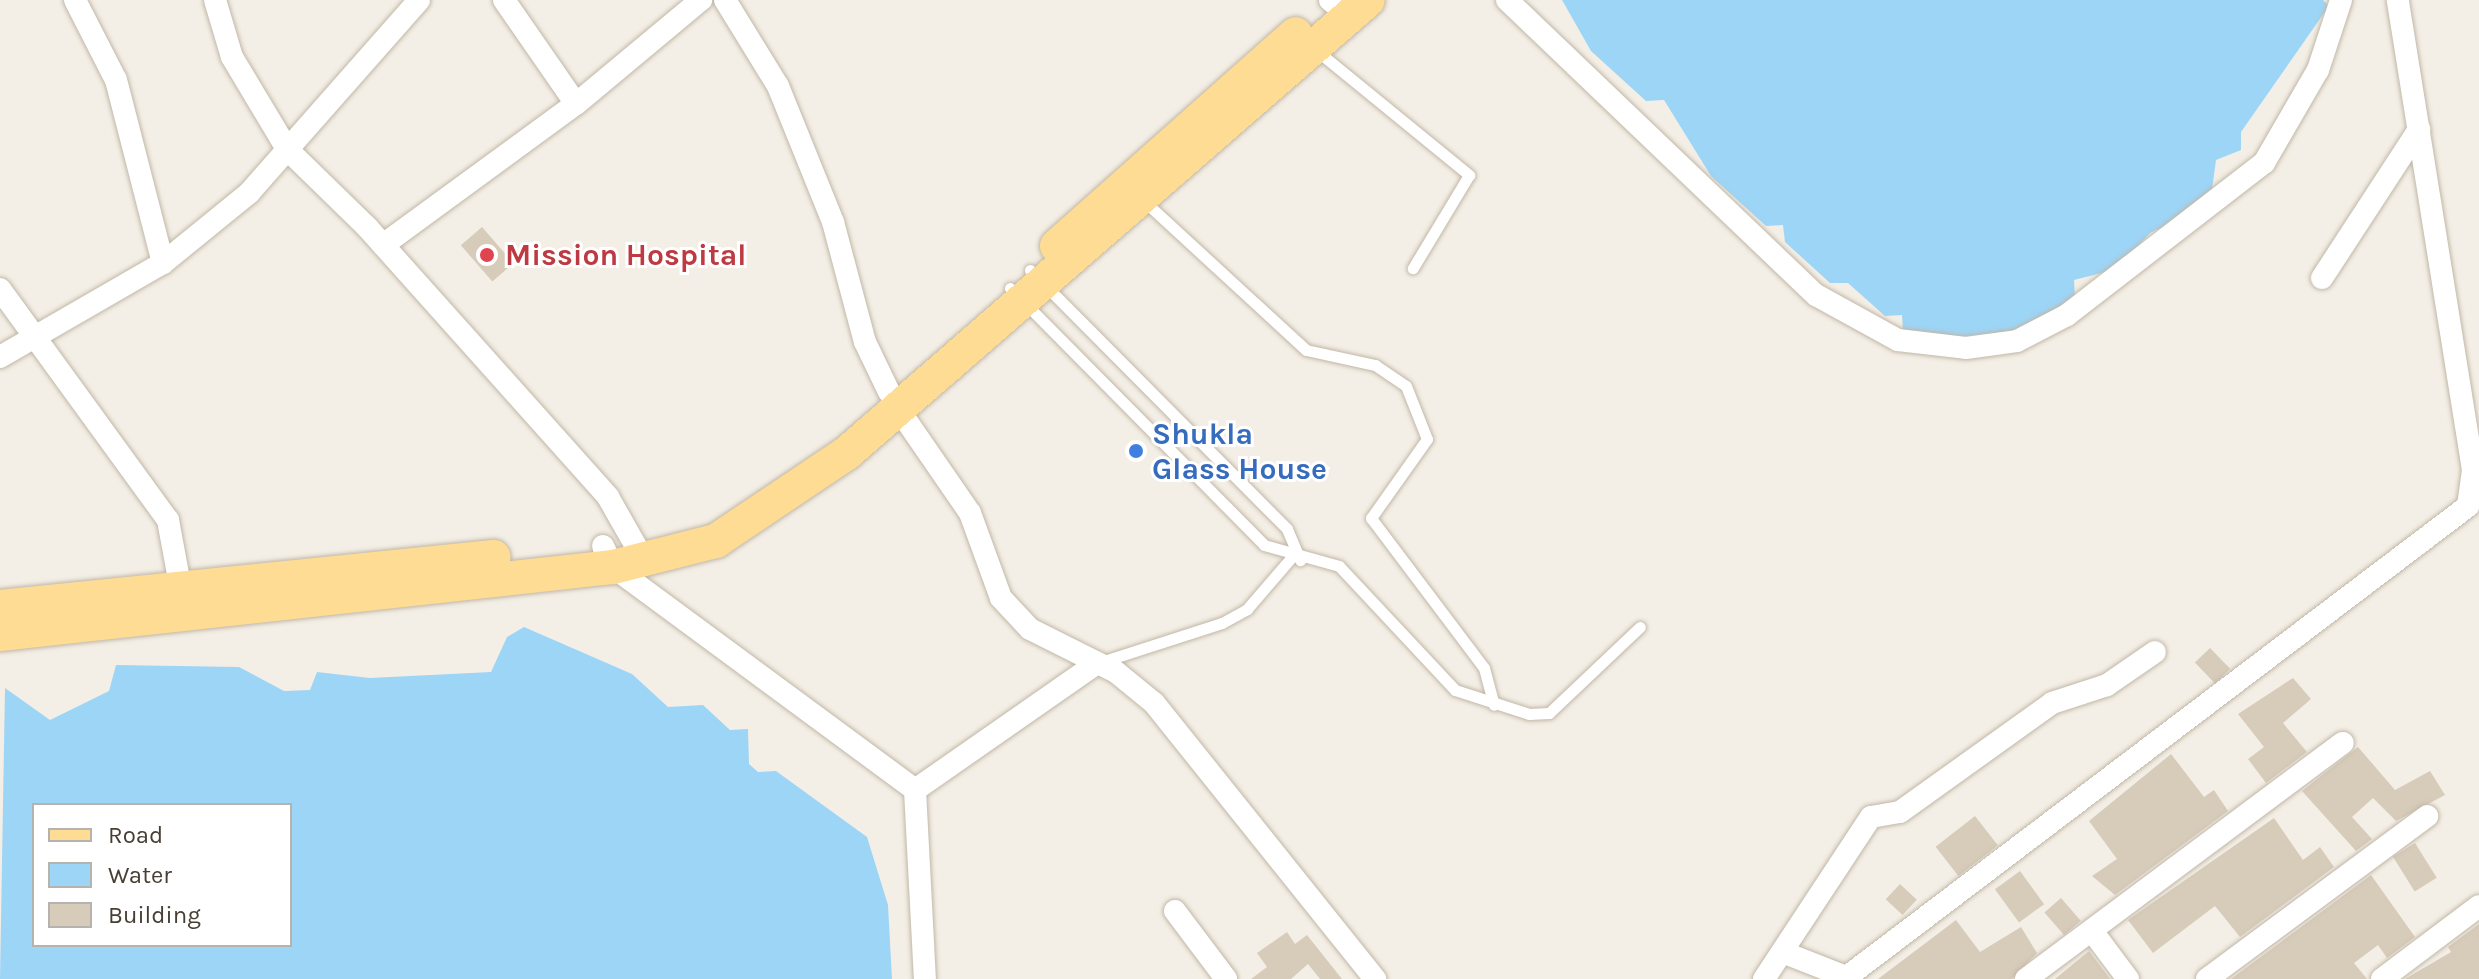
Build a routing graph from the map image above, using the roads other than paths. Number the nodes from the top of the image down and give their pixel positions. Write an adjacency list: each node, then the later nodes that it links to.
1 (75, 0): 17 (street)
2 (215, 0): 14 (street)
3 (419, 0): 14 (street)
4 (504, 0): 12 (street)
5 (701, 0): 12 (street)
6 (725, 0): 24 (street)
7 (1507, 0): 8 (street)
8 (2341, 0)
9 (2398, 0): 13 (street)
10 (1343, 4): 11 (main road); 15 (main road)
11 (1315, 49): 15 (main road); 18 (lane)
12 (576, 104): 16 (street)
13 (2419, 129): 19 (street); 41 (street)
14 (287, 149): 16 (street); 17 (street)
15 (1135, 191): 20 (main road); 33 (lane)
16 (383, 245): 25 (street)
17 (163, 263): 22 (street)
18 (1413, 268)
19 (2322, 278)
20 (1028, 287): 24 (main road); 26 (lane); 26 (lane)
21 (0, 289): 22 (street)
22 (39, 340): 23 (street); 27 (street)
23 (0, 357)
24 (894, 401): 25 (main road); 32 (street)
25 (625, 554): 27 (main road); 35 (street)
26 (1296, 556): 32 (lane); 33 (lane)
27 (183, 601): 28 (main road); 30 (main road)
28 (0, 607)
29 (1640, 627): 33 (lane)
30 (0, 634)
31 (2155, 652): 40 (street)
32 (1097, 663): 35 (street); 44 (street)
33 (1494, 705)
34 (2343, 743): 39 (street)
35 (915, 790): 42 (street)
36 (2427, 816): 48 (street)
37 (2479, 906): 49 (street)
38 (1175, 911): 43 (street)
39 (2092, 931): 46 (street); 47 (street)
40 (1785, 953): 41 (street); 45 (street)
41 (1850, 977)
42 (925, 979)
43 (1226, 979)
44 (1375, 979)
45 (1764, 979)
46 (2026, 979)
47 (2128, 979)
48 (2207, 979)
49 (2382, 979)

